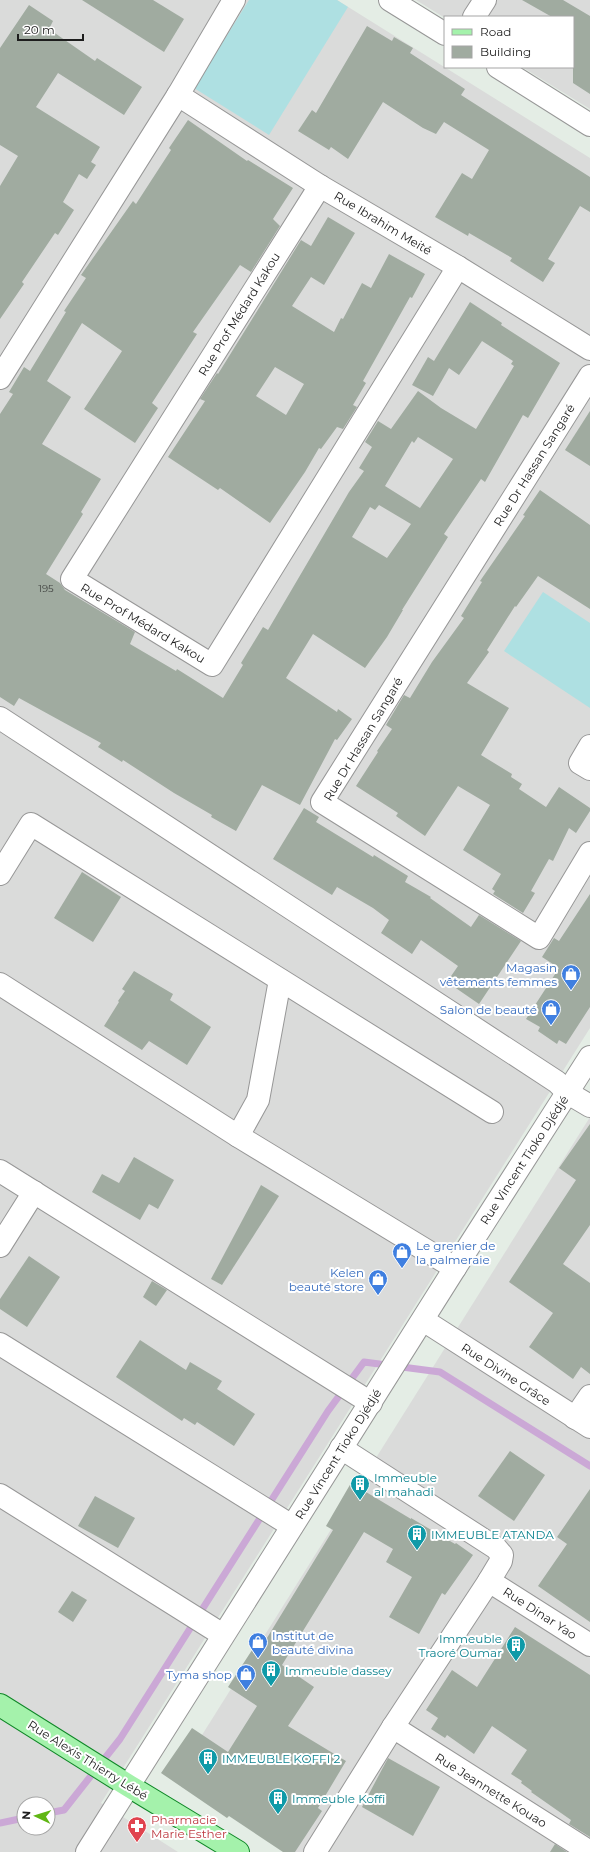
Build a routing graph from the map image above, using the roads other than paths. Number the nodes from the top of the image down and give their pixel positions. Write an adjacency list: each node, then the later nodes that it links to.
1 (234, 0): 7 (street)
2 (390, 0): 5 (street)
3 (485, 0): 4 (street)
4 (475, 16)
5 (444, 33)
6 (500, 68): 8 (street)
7 (178, 95): 9 (street, Rue Ibrahim Meité); 13 (street)
8 (590, 125)
9 (320, 186): 10 (street, Rue Ibrahim Meité); 10 (street, Rue Prof Médard Kakou)
10 (458, 267): 11 (street, Rue Ibrahim Meité)
11 (590, 349)
12 (590, 376): 17 (street, Rue Dr Hassan Sangaré)
13 (0, 378)
14 (0, 718): 22 (street)
15 (590, 746): 16 (street)
16 (590, 770)
17 (590, 853)
18 (0, 874): 19 (street)
19 (280, 980): 24 (street); 25 (street)
20 (0, 984): 25 (street)
21 (590, 1057): 22 (street, Rue Vincent Tioko Djédjé)
22 (568, 1092): 23 (street); 29 (street, Rue Vincent Tioko Djédjé)
23 (590, 1106)
24 (492, 1112)
25 (238, 1136): 29 (street)
26 (0, 1171): 27 (street)
27 (34, 1192): 28 (street); 33 (street)
28 (0, 1246)
29 (455, 1268): 30 (street, Rue Vincent Tioko Djédjé)
30 (423, 1320): 33 (street, Rue Vincent Tioko Djédjé); 34 (street, Rue Divine Grâce)
31 (0, 1344): 37 (street)
32 (590, 1396): 34 (street)
33 (371, 1402): 35 (street, Rue Vincent Tioko Djédjé)
34 (583, 1422)
35 (341, 1448): 37 (street, Rue Vincent Tioko Djédjé); 38 (street)
36 (0, 1495): 39 (street)
37 (292, 1526): 39 (street, Rue Vincent Tioko Djédjé)
38 (489, 1580): 40 (street, Rue Dinar Yao); 42 (street)
39 (223, 1635): 43 (street, Rue Vincent Tioko Djédjé)
40 (590, 1645)
41 (0, 1705): 43 (main road, Rue Alexis Thierry Lébé)
42 (393, 1728): 46 (street); 47 (street, Rue Jeannette Kouao)
43 (129, 1786): 44 (street, Rue Vincent Tioko Djédjé); 45 (main road, Rue Alexis Thierry Lébé)
44 (88, 1852)
45 (238, 1852)
46 (314, 1852)
47 (590, 1852)

